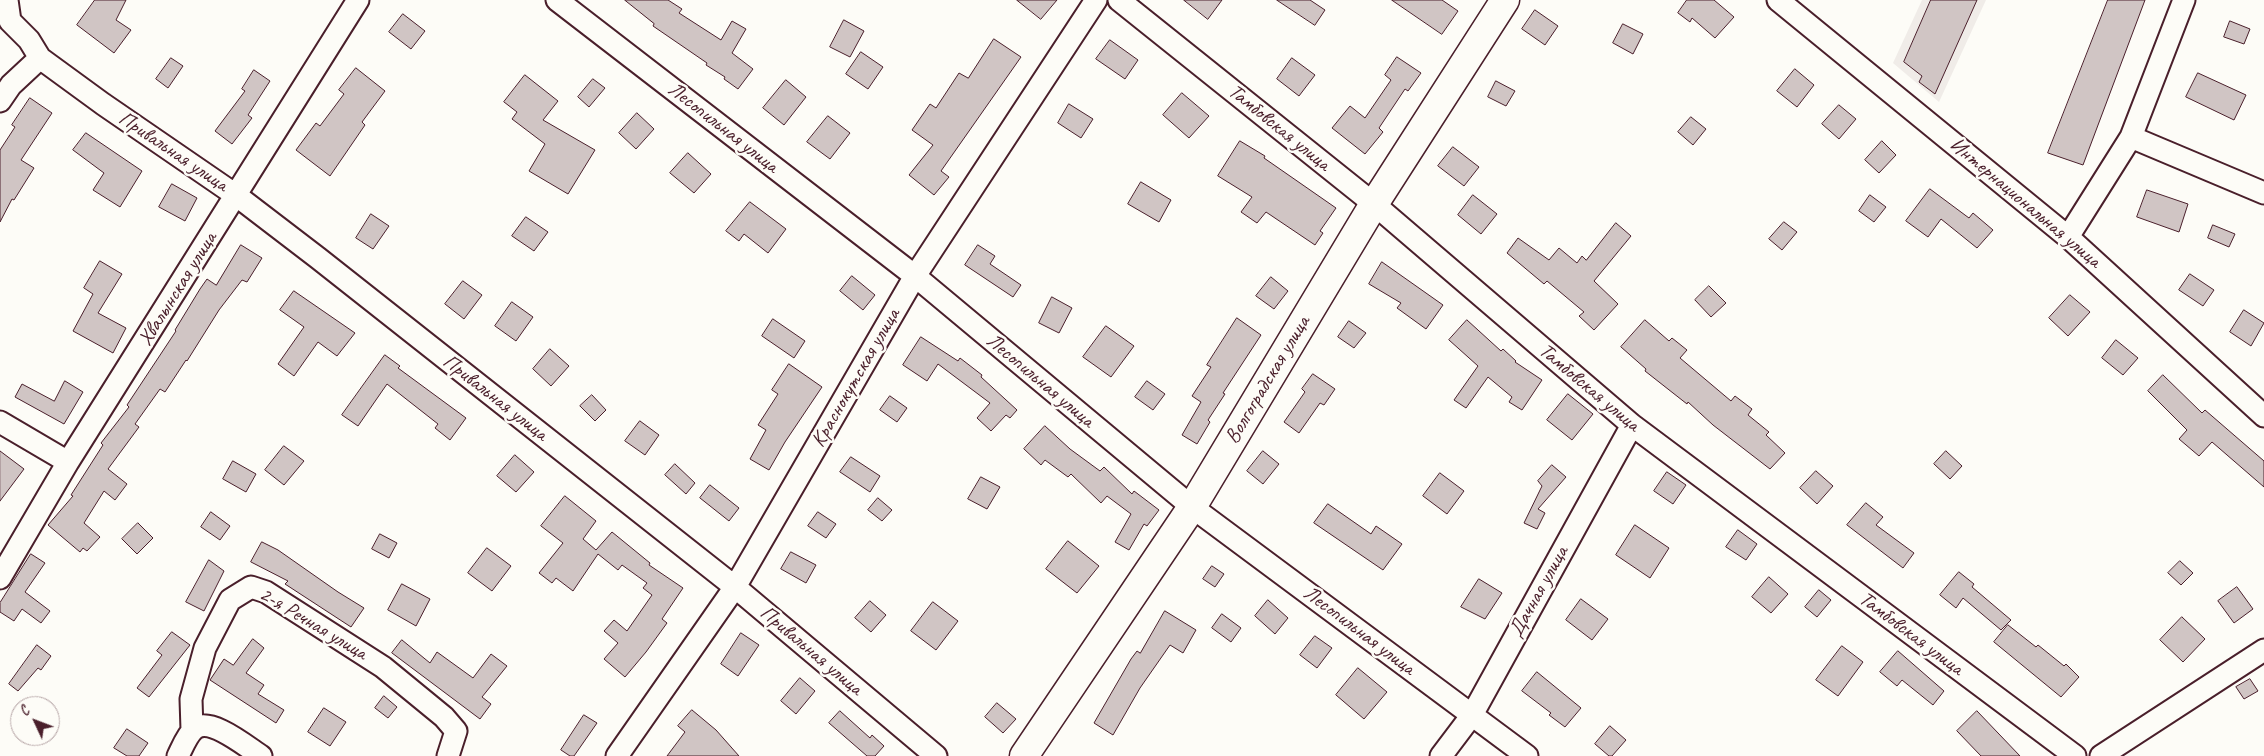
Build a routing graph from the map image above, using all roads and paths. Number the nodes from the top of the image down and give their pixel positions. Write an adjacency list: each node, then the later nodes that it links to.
1 (7, 0): 9 (street)
2 (358, 0): 13 (street, Хвалынская улица)
3 (557, 0): 16 (street, Лесопильная улица)
4 (1096, 0): 16 (street, Краснокутская улица)
5 (1119, 0): 14 (street, Тамбовская улица)
6 (1505, 0): 14 (street, Волгоградская улица)
7 (1778, 0): 15 (street, Интернациональная улица)
8 (2184, 0): 11 (street)
9 (40, 58): 10 (street); 13 (street, Привальная улица)
10 (0, 101)
11 (2131, 137): 12 (street); 15 (street)
12 (2264, 192)
13 (237, 196): 20 (street, Хвалынская улица); 23 (street, Привальная улица)
14 (1374, 204): 19 (street, Тамбовская улица); 21 (street, Волгоградская улица)
15 (2068, 236): 17 (street, Интернациональная улица)
16 (915, 276): 21 (street, Лесопильная улица); 23 (street, Краснокутская улица)
17 (2264, 416)
18 (0, 422): 20 (street)
19 (1632, 425): 25 (street, Дачная улица); 35 (street, Тамбовская улица)
20 (68, 462): 22 (street, Хвалынская улица)
21 (1192, 507): 25 (street, Лесопильная улица); 32 (street, Волгоградская улица)
22 (0, 578)
23 (735, 587): 30 (street, Краснокутская улица); 31 (street, Привальная улица)
24 (2264, 650): 36 (street)
25 (1472, 715): 33 (street, Дачная улица); 34 (street, Лесопильная улица)
26 (192, 730): 27 (street); 28 (street); 29 (street, 2-я Речная улица)
27 (178, 756)
28 (262, 756)
29 (448, 756)
30 (617, 756)
31 (936, 756)
32 (1024, 756)
33 (1441, 756)
34 (1527, 756)
35 (2075, 756)
36 (2101, 756)

